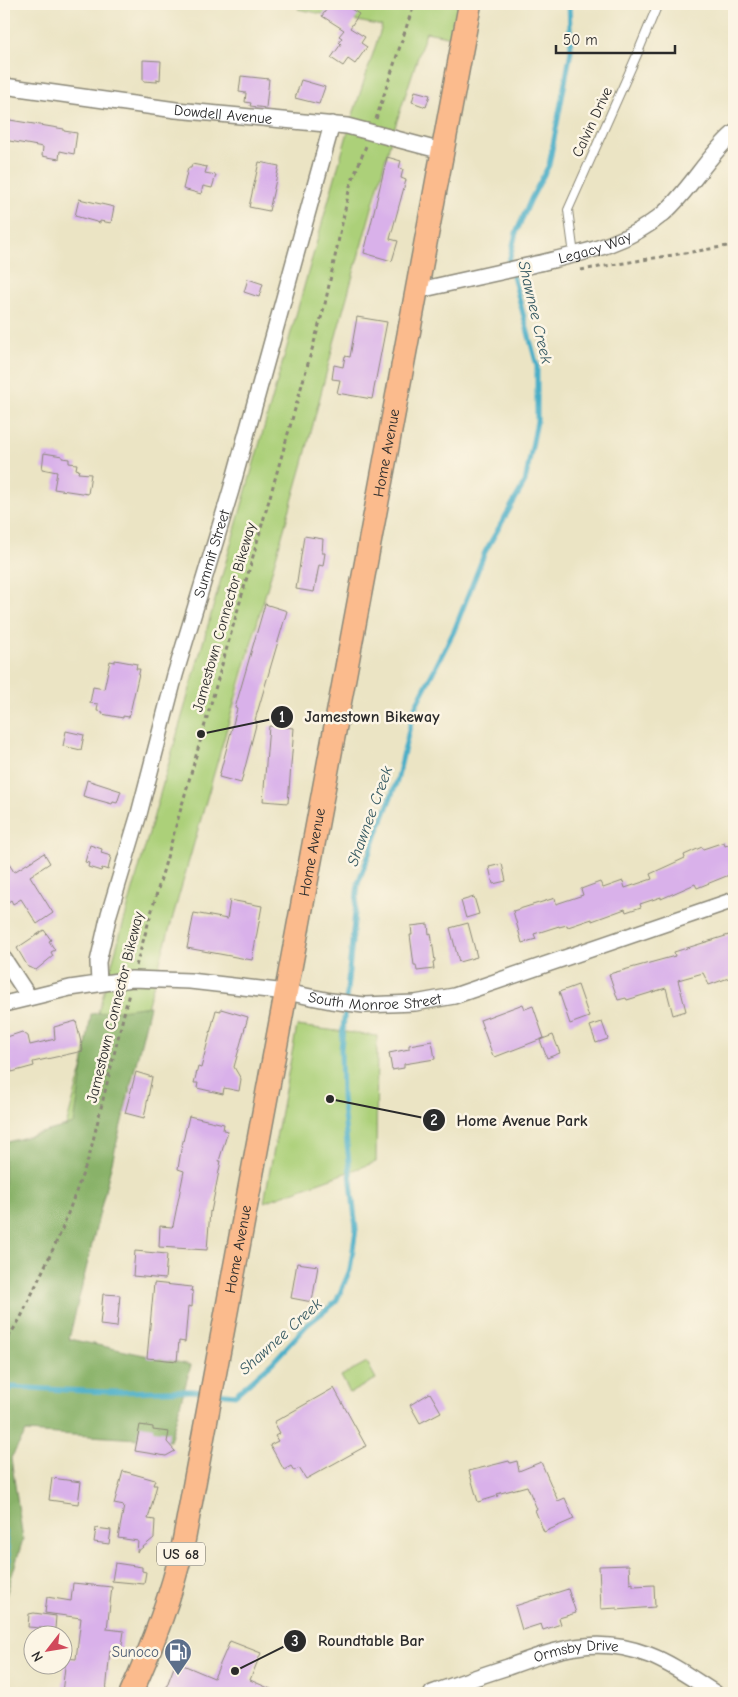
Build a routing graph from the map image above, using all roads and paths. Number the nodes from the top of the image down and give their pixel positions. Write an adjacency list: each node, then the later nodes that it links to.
1 (414, 4): 6 (path, Jamestown Connector Bikeway)
2 (470, 4): 8 (main road, Home Avenue / US 68)
3 (658, 4): 10 (lane, Calvin Drive)
4 (4, 86): 5 (street, Dowdell Avenue)
5 (332, 124): 6 (street, Dowdell Avenue); 16 (street, Summit Street)
6 (371, 132): 8 (street, Dowdell Avenue); 15 (path, Jamestown Connector Bikeway)
7 (734, 133): 10 (street, Legacy Way)
8 (442, 151): 12 (main road, Home Avenue / US 68)
9 (734, 245): 11 (path)
10 (574, 255): 12 (street, Legacy Way)
11 (576, 270)
12 (415, 291): 17 (main road, Home Avenue / US 68)
13 (734, 900): 17 (street, South Monroe Street)
14 (4, 959): 18 (street)
15 (132, 979): 16 (street, South Monroe Street); 17 (street, South Monroe Street); 20 (path, Jamestown Connector Bikeway)
16 (99, 983): 18 (street, South Monroe Street)
17 (286, 992): 21 (main road, Home Avenue / US 68)
18 (28, 997): 19 (street, South Monroe Street)
19 (4, 1004)
20 (4, 1344)
21 (131, 1693)
22 (432, 1693): 23 (street, Ormsby Drive)
23 (715, 1693)

